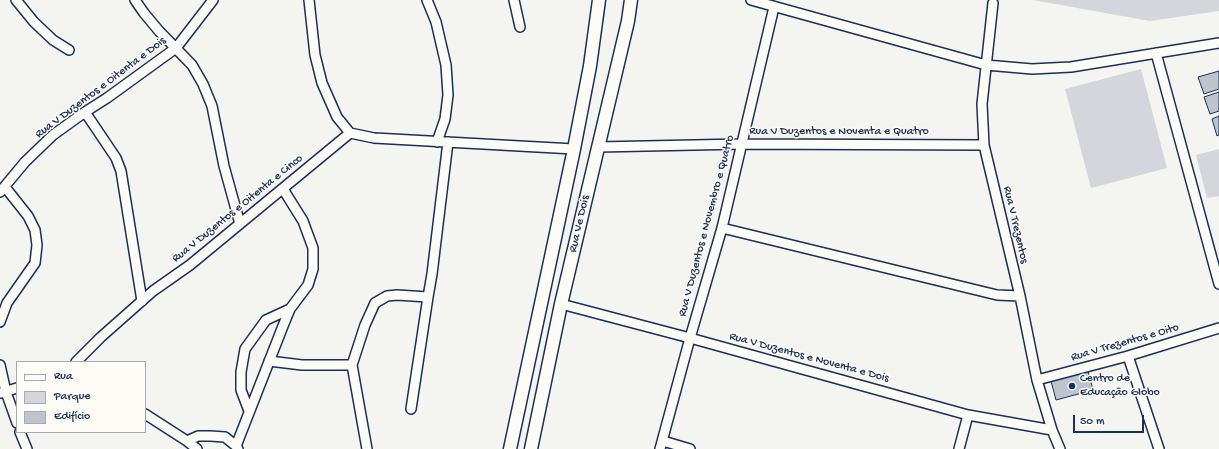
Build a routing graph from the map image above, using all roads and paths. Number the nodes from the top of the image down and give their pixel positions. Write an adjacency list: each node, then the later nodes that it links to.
1 (16, 0): 15 (street)
2 (135, 0): 14 (street)
3 (213, 0): 14 (street, Rua V Duzentos e Oitenta e Dois)
4 (309, 0): 19 (street)
5 (427, 0): 20 (street)
6 (514, 0): 12 (street)
7 (599, 0): 25 (main road, Rua Ve Dois)
8 (631, 0): 24 (main road, Rua Ve Dois)
9 (751, 0): 11 (street)
10 (993, 3): 17 (street, Rua V Trezentos)
11 (774, 7): 17 (street); 22 (street, Rua V Duzentos e Novembro e Quatro)
12 (520, 27)
13 (1219, 43): 16 (street)
14 (176, 48): 18 (street, Rua V Duzentos e Oitenta e Dois); 28 (street)
15 (69, 50)
16 (1156, 52): 17 (street); 30 (street)
17 (986, 65): 23 (street, Rua V Trezentos)
18 (84, 112): 27 (street, Rua V Duzentos e Oitenta e Dois); 33 (street)
19 (350, 133): 20 (street); 26 (street, Rua V Duzentos e Oitenta e Cinco)
20 (437, 142): 21 (street)
21 (448, 142): 25 (street); 32 (street)
22 (742, 144): 23 (street, Rua V Duzentos e Noventa e Quatro); 24 (street, Rua V Duzentos e Noventa e Quatro); 29 (street, Rua V Duzentos e Novembro e Quatro)
23 (984, 145): 31 (street, Rua V Trezentos)
24 (598, 147): 34 (main road, Rua Ve Dois)
25 (574, 150): 60 (main road, Rua Ve Dois)
26 (283, 189): 28 (street, Rua V Duzentos e Oitenta e Cinco); 35 (street)
27 (2, 190): 36 (street)
28 (240, 224): 33 (street, Rua V Duzentos e Oitenta e Cinco)
29 (722, 228): 31 (street); 38 (street, Rua V Duzentos e Novembro e Quatro)
30 (1219, 284)
31 (1020, 296): 44 (street, Rua V Trezentos)
32 (428, 297): 42 (street); 47 (street)
33 (142, 301): 40 (street, Rua V Duzentos e Oitenta e Cinco)
34 (561, 304): 38 (street, Rua V Duzentos e Noventa e Dois); 61 (main road, Rua Ve Dois)
35 (290, 309): 41 (street); 48 (street)
36 (0, 322)
37 (1219, 328): 39 (street, Rua V Trezentos e Oito)
38 (690, 338): 50 (street, Rua V Duzentos e Noventa e Dois); 55 (street, Rua V Duzentos e Novembro e Quatro)
39 (1128, 356): 44 (street, Rua V Trezentos e Oito); 65 (street)
40 (77, 361)
41 (269, 361): 42 (street); 48 (street)
42 (352, 365): 59 (street)
43 (0, 366): 46 (street)
44 (1037, 380): 52 (street, Rua V Trezentos)
45 (16, 388): 46 (street)
46 (3, 393): 51 (street)
47 (411, 409)
48 (249, 411): 56 (street)
49 (146, 415): 54 (street)
50 (968, 415): 52 (street, Rua V Duzentos e Noventa e Dois); 63 (street)
51 (16, 421)
52 (1052, 430): 64 (street, Rua V Trezentos)
53 (20, 433): 57 (street)
54 (187, 441): 56 (street); 58 (street)
55 (661, 445): 62 (street)
56 (237, 447)
57 (27, 449)
58 (197, 449)
59 (367, 449)
60 (510, 449)
61 (531, 449)
62 (690, 449)
63 (959, 449)
64 (1060, 449)
65 (1159, 449)

